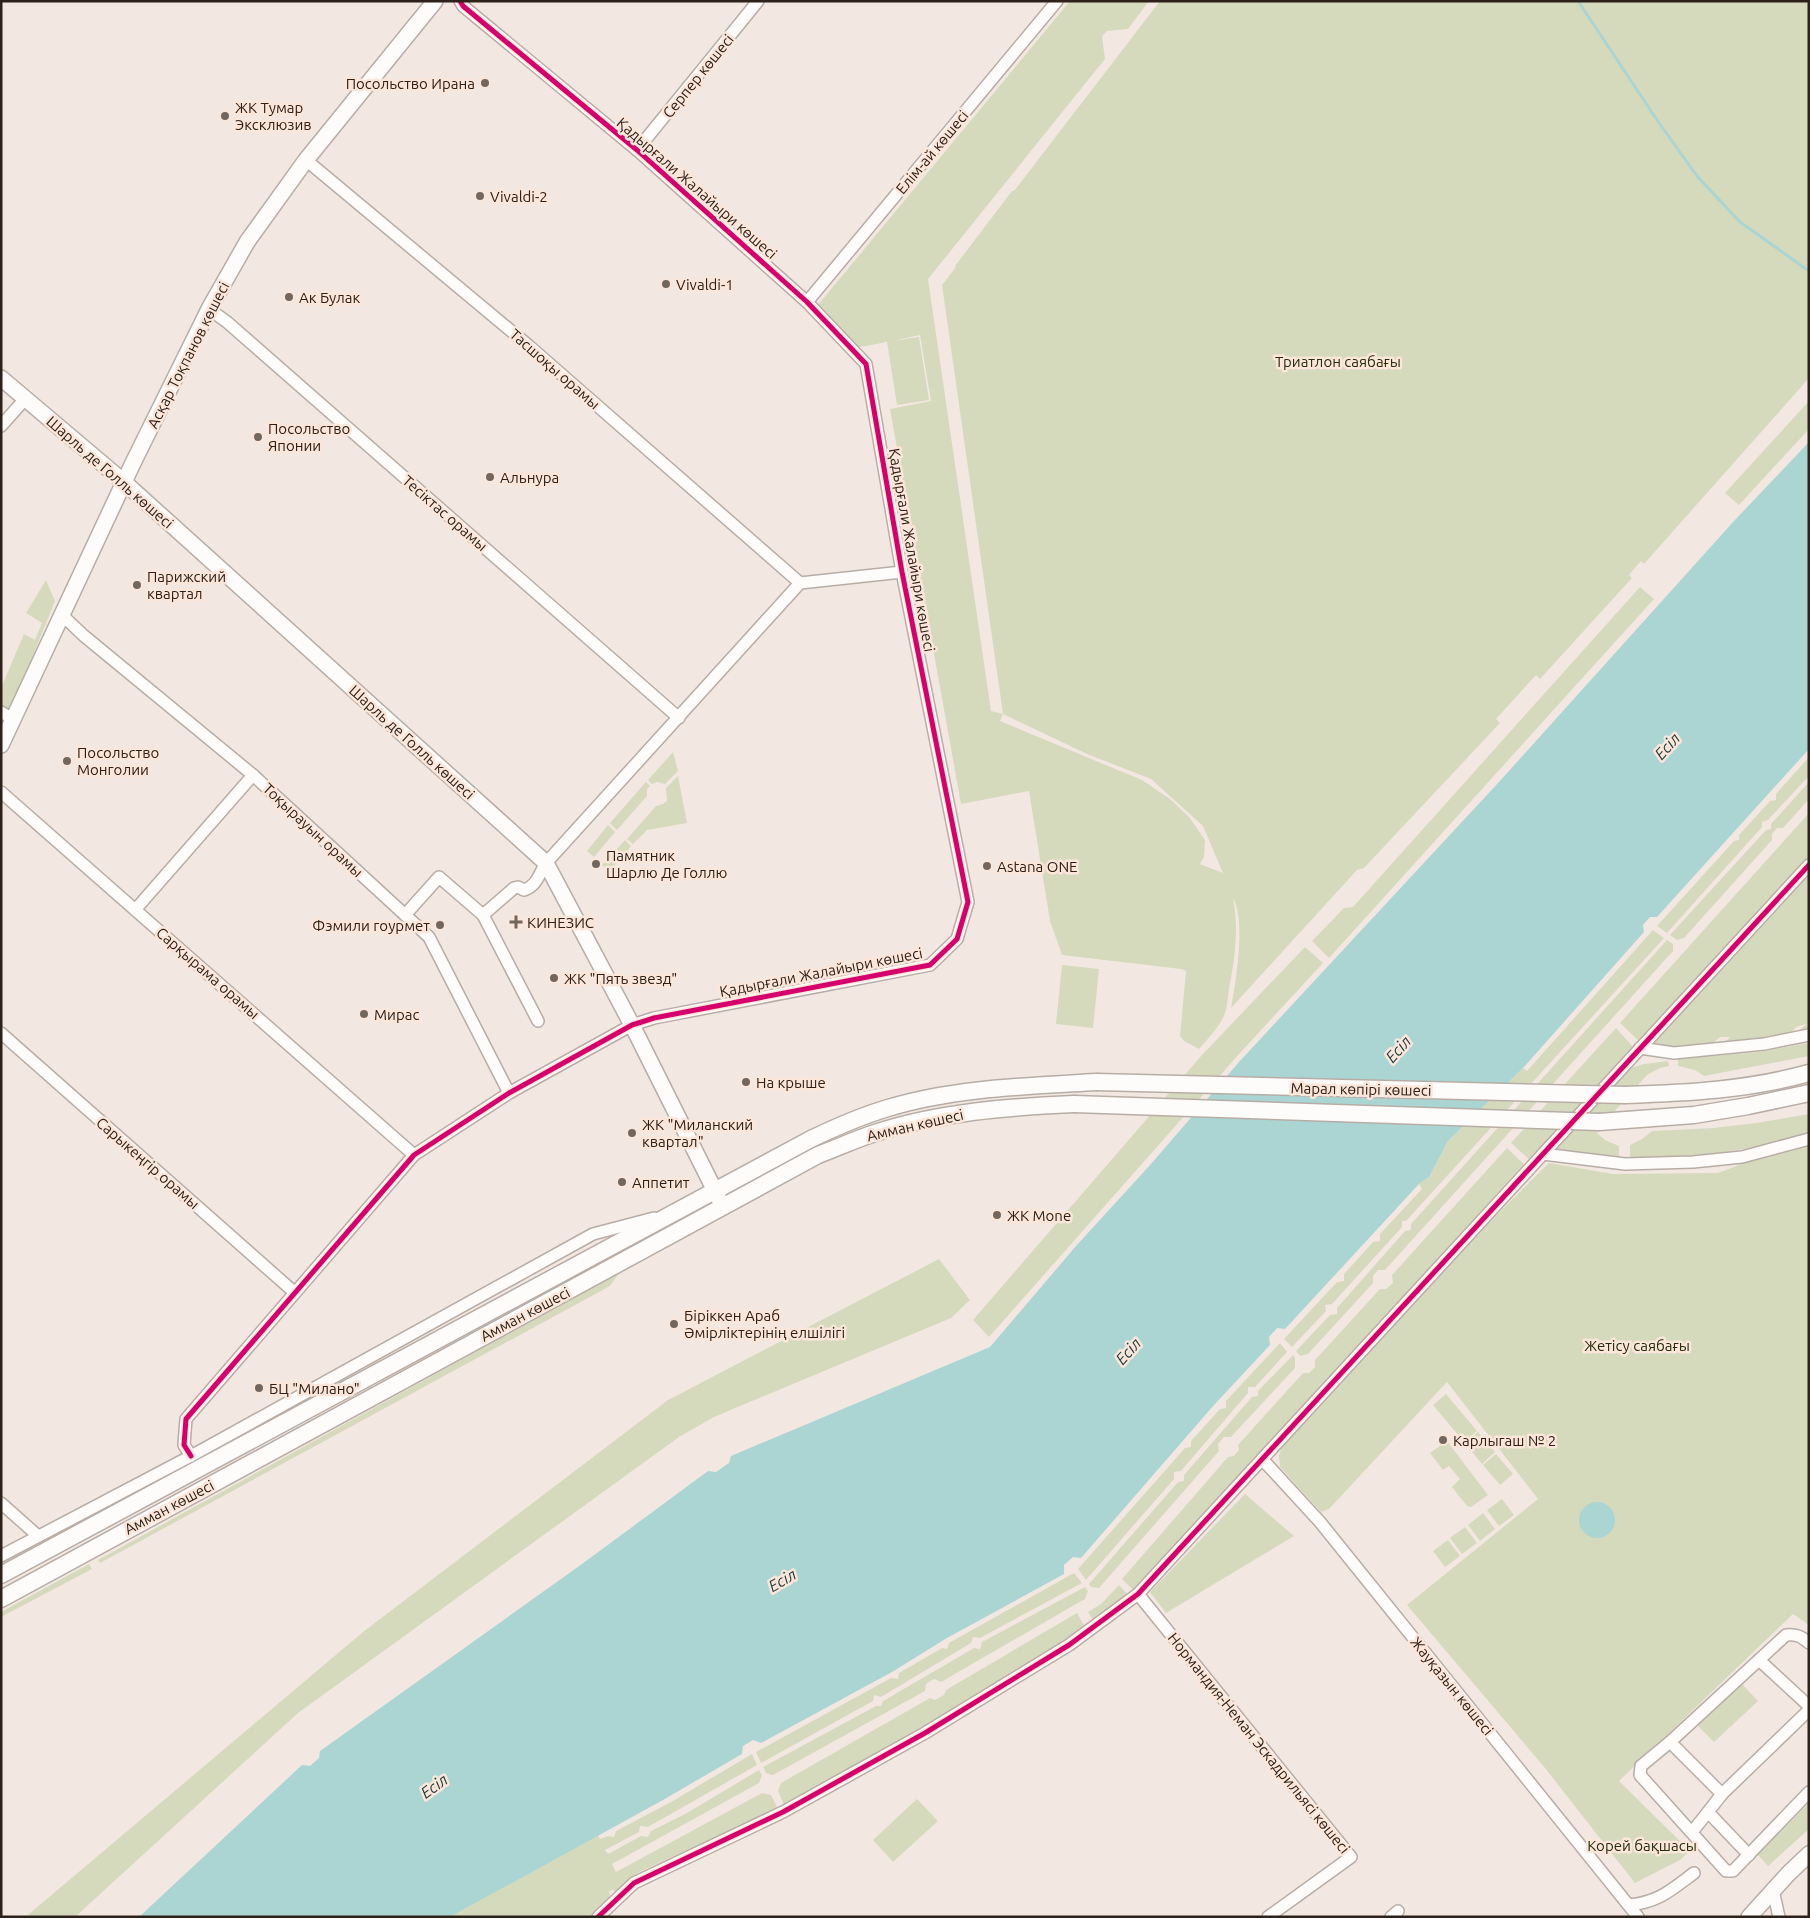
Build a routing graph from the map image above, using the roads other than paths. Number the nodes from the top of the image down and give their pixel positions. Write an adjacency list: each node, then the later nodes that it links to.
1 (435, 1): 6 (street, Асқар Тоқпанов көшесі)
2 (460, 1): 5 (street, Қадырғали Жалайыри көшесі)
3 (758, 1): 5 (street, Серпер көшесі)
4 (1057, 1): 7 (street, Елім-ай көшесі)
5 (637, 150): 7 (street, Қадырғали Жалайыри көшесі)
6 (306, 160): 8 (street, Асқар Тоқпанов көшесі); 14 (street, Тасшоқы орамы)
7 (807, 302): 13 (street, Қадырғали Жалайыри көшесі)
8 (210, 309): 12 (street, Асқар Тоқпанов көшесі); 17 (street, Тесіктас орамы)
9 (1, 378): 10 (street, Шарль де Голль көшесі)
10 (25, 399): 11 (street); 12 (street, Шарль де Голль көшесі)
11 (1, 426)
12 (124, 482): 15 (street, Асқар Тоқпанов көшесі); 21 (street, Шарль де Голль көшесі)
13 (902, 572): 14 (street); 27 (street, Қадырғали Жалайыри көшесі)
14 (800, 583): 17 (street)
15 (61, 614): 16 (street, Асқар Тоқпанов көшесі); 19 (street, Тоқырауын орамы)
16 (7, 716): 18 (street, Асқар Тоқпанов көшесі)
17 (679, 718): 21 (street)
18 (1, 745)
19 (253, 775): 23 (street); 24 (street, Тоқырауын орамы)
20 (1, 792): 23 (street, Сарқырама орамы)
21 (546, 863): 25 (street); 27 (street, Шарль де Голль көшесі)
22 (1809, 866): 30 (street)
23 (135, 910): 38 (street, Сарқырама орамы)
24 (406, 915): 25 (street); 33 (street, Тоқырауын орамы)
25 (482, 915): 26 (street)
26 (538, 1021)
27 (632, 1025): 33 (street, Қадырғали Жалайыри көшесі); 39 (street, Шарль де Голль көшесі)
28 (1, 1034): 42 (street, Сарыкеңгір орамы)
29 (1809, 1035): 30 (street)
30 (1640, 1048): 37 (street)
31 (1809, 1074): 32 (main road, Марал көпірі көшесі, bridge)
32 (1096, 1082): 39 (main road, Амман көшесі)
33 (509, 1093): 38 (street, Қадырғали Жалайыри көшесі)
34 (1809, 1093): 35 (main road, Марал көпірі көшесі, bridge)
35 (1074, 1104): 40 (main road, Амман көшесі)
36 (1809, 1139): 37 (street)
37 (1543, 1154): 44 (street)
38 (414, 1155): 42 (street, Қадырғали Жалайыри көшесі)
39 (715, 1190): 40 (street, Шарль де Голль көшесі); 41 (main road, Амман көшесі)
40 (723, 1207): 50 (main road, Амман көшесі)
41 (675, 1213): 43 (street, Амман көшесі); 48 (main road, Амман көшесі)
42 (294, 1292): 43 (street, Қадырғали Жалайыри көшесі)
43 (191, 1456): 46 (street, Амман көшесі)
44 (1262, 1459): 49 (street); 64 (street, Жауқазын көшесі)
45 (1, 1503): 46 (street)
46 (38, 1536): 47 (street, Амман көшесі)
47 (1, 1556)
48 (1, 1575)
49 (1138, 1594): 65 (street, Нормандия-Неман Эскадрильясі көшесі); 66 (street)
50 (1, 1599)
51 (1809, 1643): 52 (street)
52 (1759, 1660): 53 (street); 55 (street)
53 (1809, 1706)
54 (1809, 1710): 57 (street)
55 (1670, 1742): 57 (street); 59 (street)
56 (1809, 1792): 61 (street)
57 (1722, 1794): 58 (street)
58 (1708, 1812): 59 (street); 61 (street)
59 (1692, 1832): 61 (street)
60 (1809, 1854): 63 (street)
61 (1748, 1855)
62 (1694, 1873): 64 (street)
63 (1773, 1890): 68 (street); 69 (street)
64 (1629, 1905): 67 (street, Жауқазын көшесі)
65 (1271, 1916)
66 (598, 1917)
67 (1638, 1917)
68 (1749, 1917)
69 (1779, 1917)

